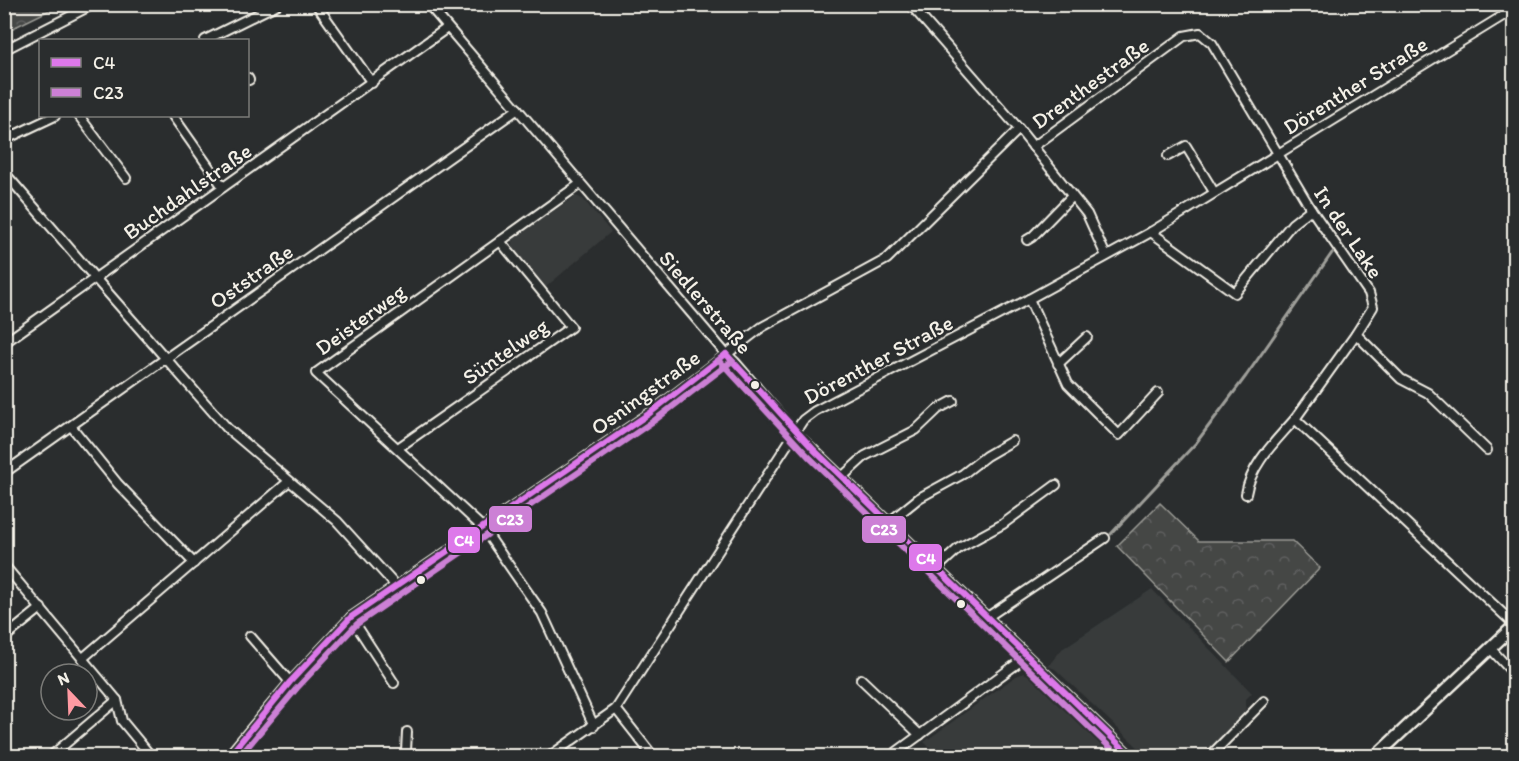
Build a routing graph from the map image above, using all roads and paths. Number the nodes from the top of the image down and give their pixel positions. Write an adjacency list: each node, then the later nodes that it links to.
1 (94, 4): 9 (street)
2 (278, 4): 8 (street)
3 (316, 4): 10 (street)
4 (428, 4): 7 (street, Siedlerstraße)
5 (910, 4): 15 (street)
6 (1515, 9): 18 (street, Dörenther Straße)
7 (447, 28): 10 (street, Buchdahlstraße); 11 (street, Siedlerstraße)
8 (218, 38)
9 (4, 50)
10 (372, 83): 23 (street, Buchdahlstraße)
11 (518, 109): 22 (street, Siedlerstraße); 37 (street, Oststraße)
12 (53, 117): 16 (street)
13 (80, 117): 21 (street)
14 (174, 117): 23 (street)
15 (1019, 129): 17 (street, Drenthestraße); 36 (street, Osningstraße)
16 (4, 140)
17 (1033, 147): 18 (street, Drenthestraße); 25 (street, Drenthestraße)
18 (1279, 153): 24 (street, Dörenther Straße); 26 (street, In der Lake)
19 (1168, 156): 24 (street)
20 (4, 172): 31 (street)
21 (126, 178)
22 (580, 184): 29 (street, Deisterweg); 36 (street, Siedlerstraße)
23 (223, 187): 31 (street, Buchdahlstraße)
24 (1214, 192): 27 (street, Dörenther Straße)
25 (1072, 196): 28 (street); 30 (street, Drenthestraße)
26 (1311, 209): 27 (street); 33 (street, In der Lake)
27 (1150, 231): 30 (street, Dörenther Straße)
28 (1027, 240)
29 (500, 241): 45 (street, Süntelweg); 45 (street, Deisterweg)
30 (1106, 256): 32 (street, Dörenther Straße)
31 (94, 278): 35 (street, Buchdahlstraße); 37 (street)
32 (1029, 299): 38 (street); 43 (street, Dörenther Straße)
33 (1356, 334): 41 (street, In der Lake); 46 (street)
34 (1087, 337): 38 (street)
35 (4, 343)
36 (726, 354): 43 (street, Siedlerstraße); 53 (street, Osningstraße)
37 (165, 360): 42 (street, Oststraße); 49 (street)
38 (1058, 364): 39 (street)
39 (1158, 393)
40 (953, 401): 48 (street)
41 (1295, 419): 51 (street, In der Lake); 62 (street)
42 (71, 426): 47 (street, Oststraße); 55 (street)
43 (794, 431): 48 (street, Siedlerstraße); 74 (street, Dörenther Straße)
44 (1012, 441): 52 (street)
45 (398, 448): 53 (street, Deisterweg)
46 (1488, 450)
47 (4, 473)
48 (841, 478): 52 (street, Siedlerstraße)
49 (288, 482): 55 (street); 58 (street)
50 (1056, 485): 57 (street)
51 (1246, 494)
52 (888, 523): 57 (street, Siedlerstraße)
53 (483, 528): 58 (street, Osningstraße); 75 (street, Deisterweg)
54 (1105, 538): 61 (street)
55 (194, 563): 67 (street)
56 (4, 565): 59 (street)
57 (936, 569): 61 (street, Siedlerstraße)
58 (396, 586): 60 (street, Osningstraße)
59 (41, 608): 64 (street); 67 (street)
60 (351, 618): 70 (street, Osningstraße); 71 (street)
61 (986, 618): 66 (street, Siedlerstraße)
62 (1515, 625): 65 (main road)
63 (250, 636): 70 (street)
64 (4, 638)
65 (1491, 649): 68 (street); 87 (main road)
66 (1026, 657): 77 (street); 85 (street, Siedlerstraße)
67 (83, 658): 72 (street)
68 (1515, 674)
69 (861, 679): 77 (street)
70 (290, 682): 80 (street, Osningstraße)
71 (394, 683)
72 (117, 700): 78 (street); 79 (street)
73 (1264, 701): 86 (street)
74 (616, 709): 75 (street, Dörenther Straße); 83 (street)
75 (594, 726): 82 (street, Dörenther Straße)
76 (407, 732): 81 (street)
77 (920, 735): 84 (street)
78 (51, 756)
79 (151, 756)
80 (229, 756)
81 (410, 756)
82 (550, 756)
83 (653, 756)
84 (891, 756)
85 (1131, 756)
86 (1210, 756)
87 (1376, 756)

